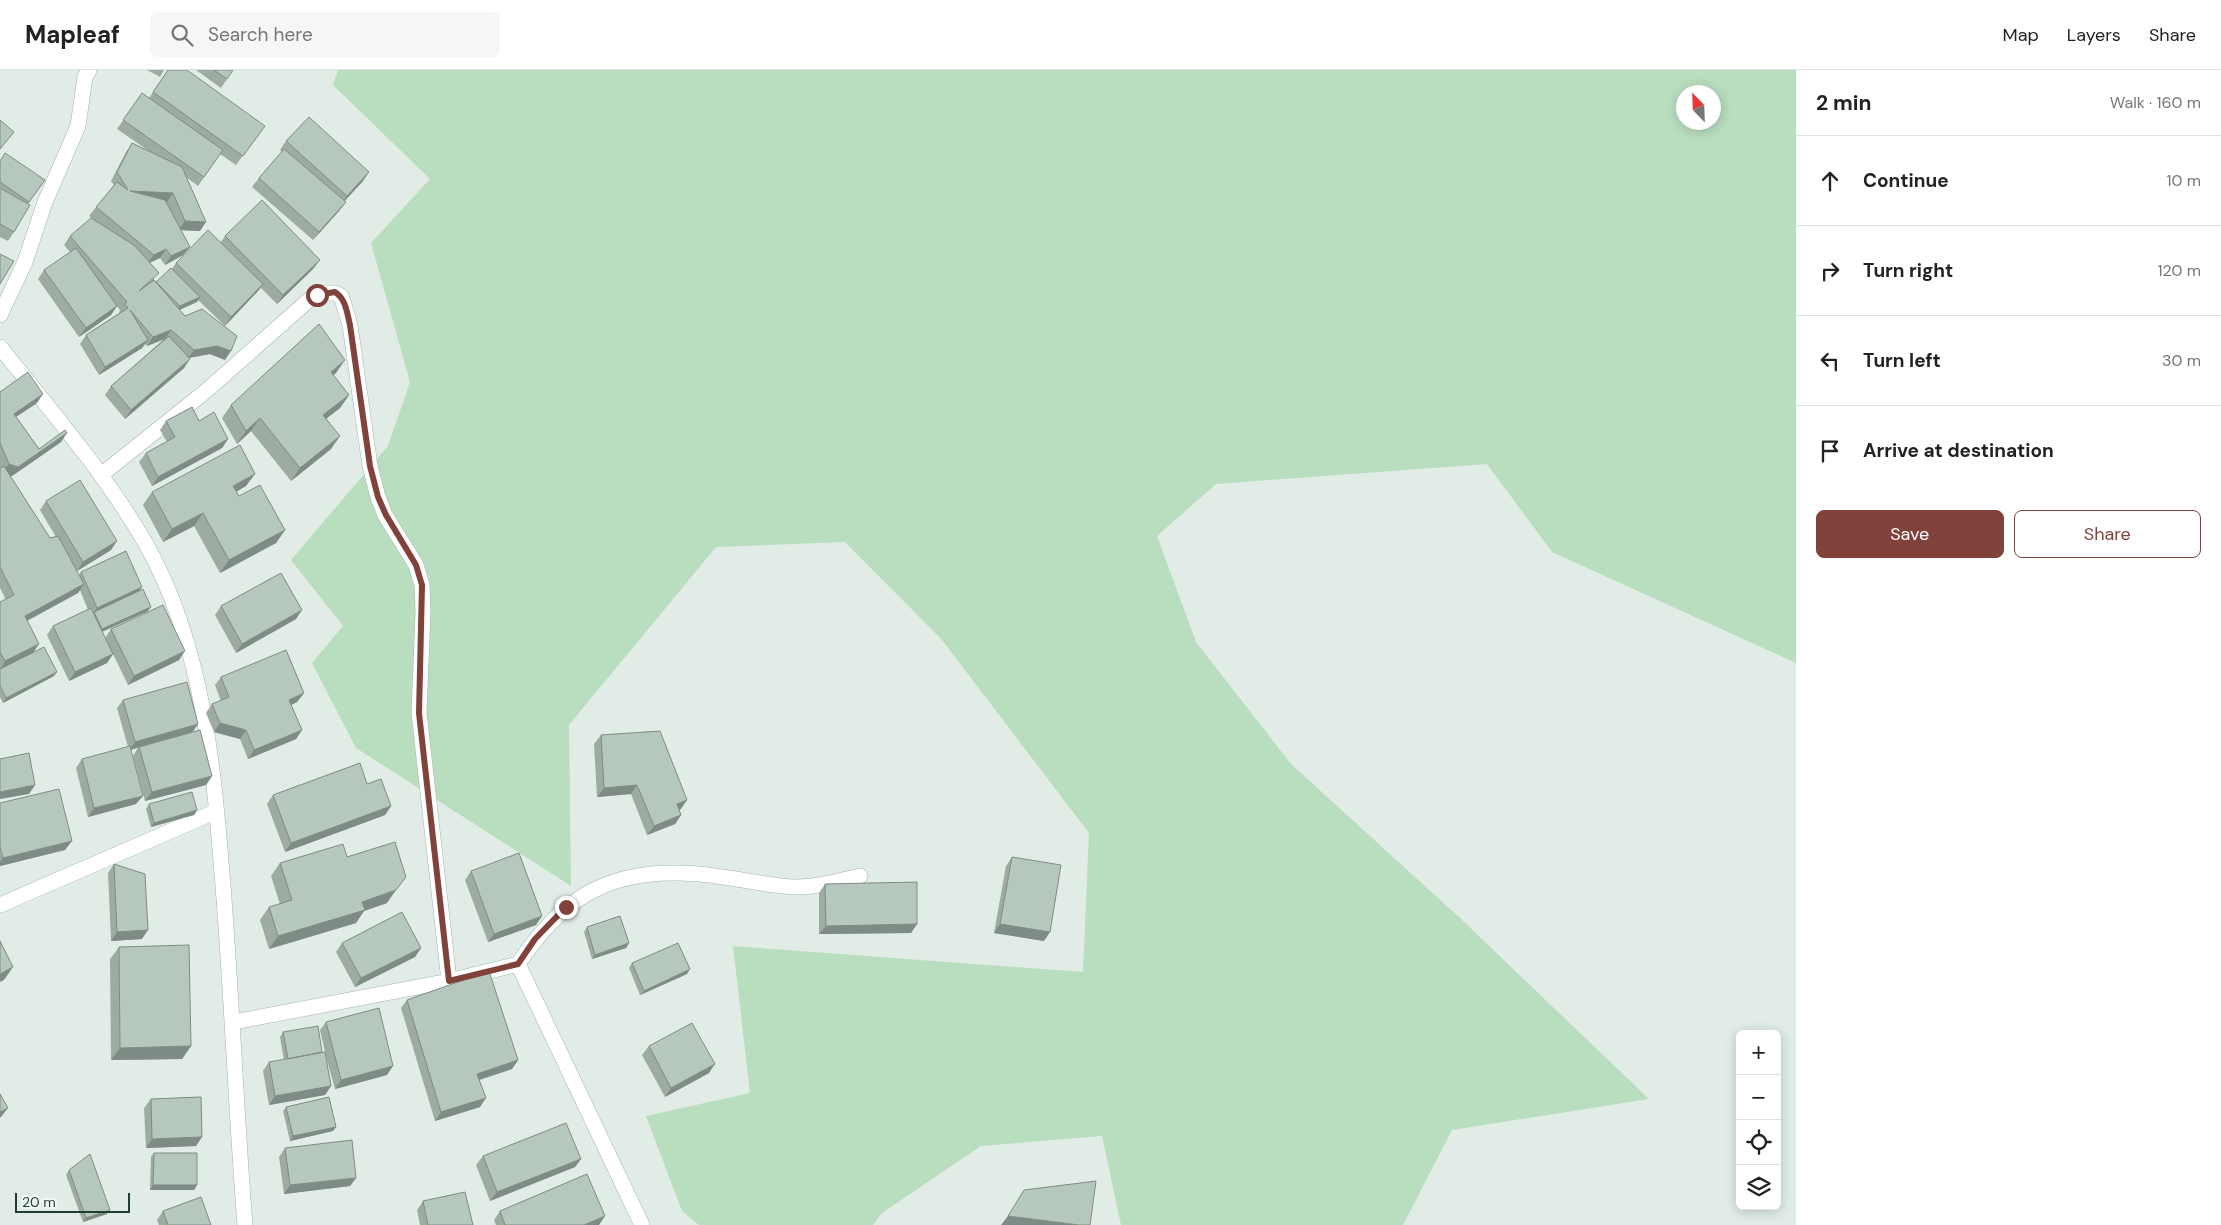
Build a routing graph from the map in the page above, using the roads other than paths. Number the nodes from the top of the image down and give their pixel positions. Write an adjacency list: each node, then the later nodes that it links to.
1 (89, 70): 2 (street)
2 (0, 315)
3 (0, 347): 4 (street)
4 (101, 475): 5 (street); 9 (street)
5 (217, 811): 7 (street); 10 (street)
6 (860, 876): 8 (street)
7 (0, 905)
8 (518, 964): 9 (street); 12 (street)
9 (449, 981): 10 (street)
10 (234, 1022): 11 (street)
11 (246, 1225)
12 (642, 1225)

